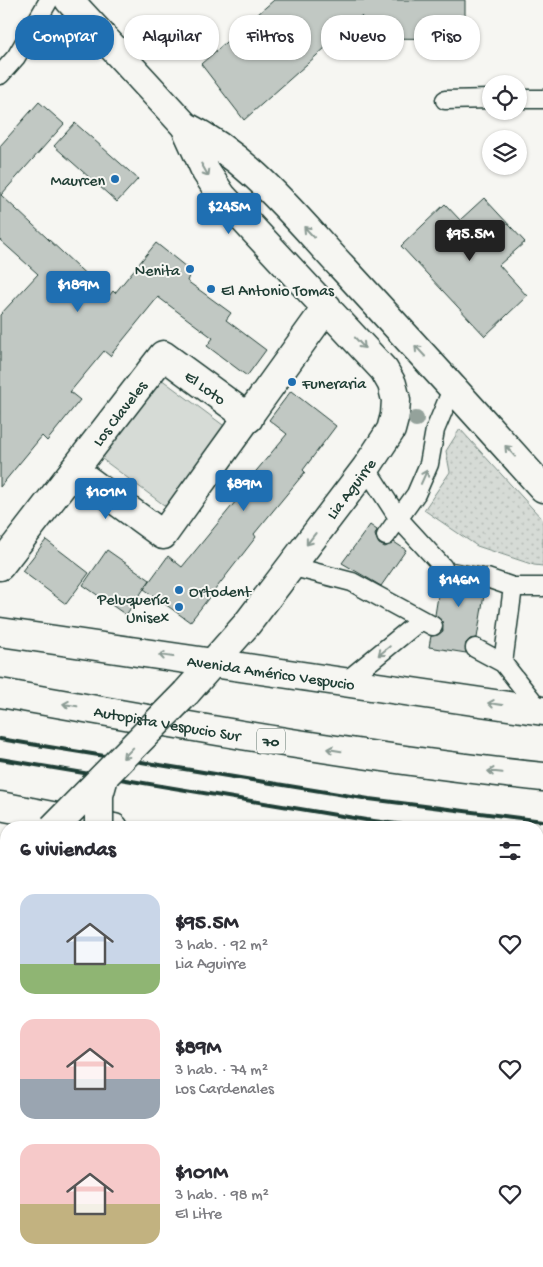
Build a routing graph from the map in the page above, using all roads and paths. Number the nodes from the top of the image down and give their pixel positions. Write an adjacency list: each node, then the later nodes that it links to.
1 (49, 0): 3 (lane)
2 (69, 0): 8 (main road, Lia Aguirre)
3 (0, 74)
4 (527, 99): 5 (lane)
5 (543, 99)
6 (444, 100): 7 (lane)
7 (482, 100)
8 (185, 126): 9 (main road, Lia Aguirre, one-way to 9); 11 (main road, Lia Aguirre, one-way to 8)
9 (327, 307): 12 (main road); 13 (main road, Lia Aguirre, one-way to 13)
10 (163, 355): 12 (main road, El Loto); 14 (main road, Los Claveles)
11 (453, 387): 15 (main road, Lia Aguirre, one-way to 11); 16 (lane, one-way to 11)
12 (249, 418): 14 (main road)
13 (366, 468): 16 (lane); 19 (main road, Lia Aguirre, one-way to 19)
14 (74, 470): 18 (main road, Los Claveles)
15 (543, 488)
16 (399, 519): 17 (lane); 20 (lane)
17 (386, 536)
18 (0, 566)
19 (290, 566): 26 (main road, Lia Aguirre); 28 (lane, one-way to 28)
20 (443, 567)
21 (487, 578): 22 (lane)
22 (513, 587): 23 (lane); 27 (lane)
23 (543, 587)
24 (0, 632): 26 (main road, Avenida Américo Vespucio, one-way to 24)
25 (475, 648): 27 (lane)
26 (214, 663): 28 (main road, Avenida Américo Vespucio); 31 (main road, Lia Aguirre, one-way to 31, bridge)
27 (503, 663): 30 (lane)
28 (344, 682): 30 (main road, Avenida Américo Vespucio, one-way to 28)
29 (0, 693): 32 (main road, Autopista Vespucio Sur / 70, one-way to 29)
30 (542, 711)
31 (104, 777): 34 (main road, Lia Aguirre, bridge); 36 (main road, bridge)
32 (543, 777)
33 (0, 806): 35 (main road)
34 (60, 821)
35 (78, 821)
36 (98, 821)

